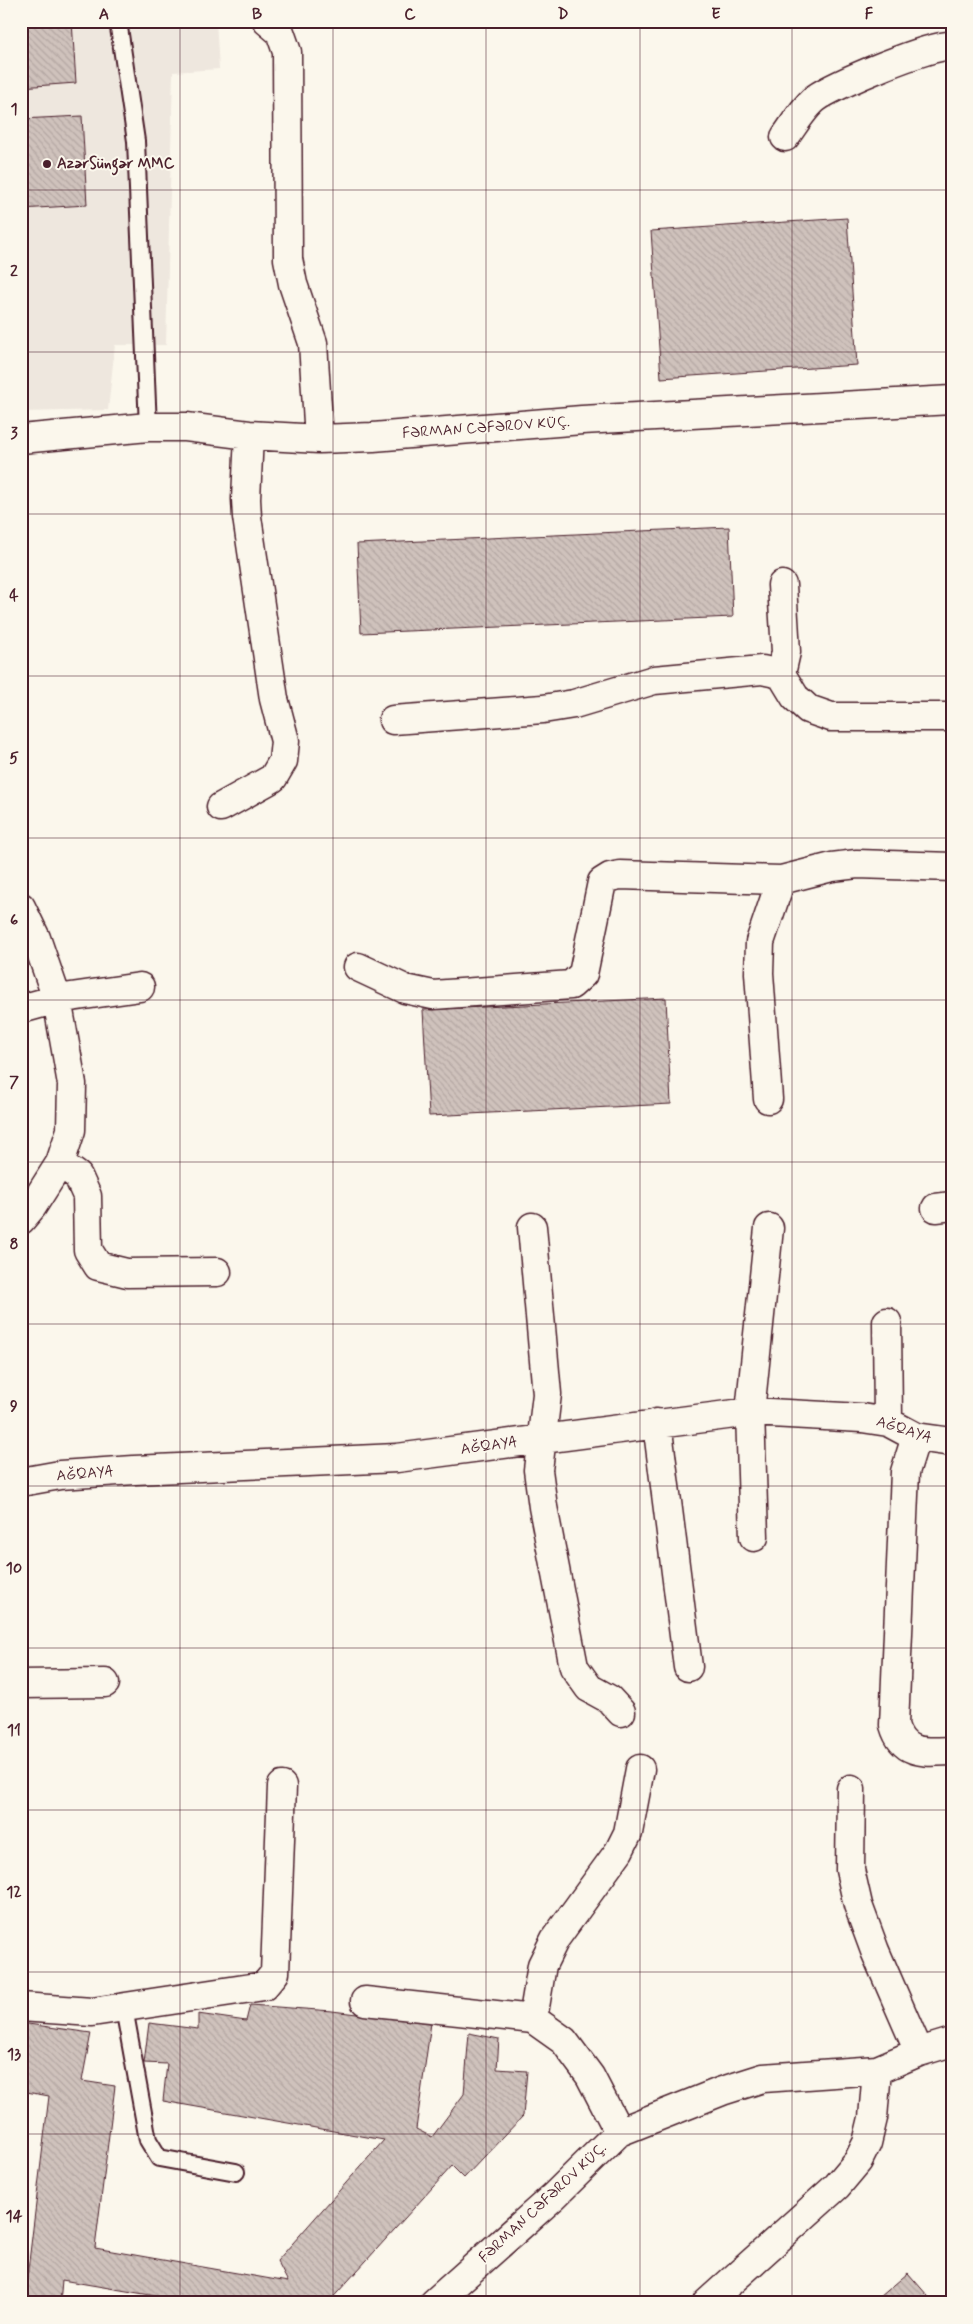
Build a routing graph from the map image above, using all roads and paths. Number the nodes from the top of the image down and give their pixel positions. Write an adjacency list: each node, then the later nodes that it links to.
1 (118, 21): 6 (lane)
2 (267, 21): 9 (street)
3 (952, 46): 4 (street)
4 (785, 137)
5 (952, 400): 9 (street, FƏRMAN CƏFƏROV KÜÇ.)
6 (148, 427): 7 (street, FƏRMAN CƏFƏROV KÜÇ.); 8 (street, FƏRMAN CƏFƏROV KÜÇ.)
7 (249, 435): 9 (street, FƏRMAN CƏFƏROV KÜÇ.); 14 (street)
8 (21, 439)
9 (319, 439)
10 (782, 584): 11 (street)
11 (781, 674): 12 (street); 13 (street)
12 (952, 717)
13 (393, 720)
14 (221, 807)
15 (952, 867): 16 (street)
16 (781, 880): 18 (street); 22 (street)
17 (21, 907): 20 (street)
18 (358, 967)
19 (140, 987): 20 (street)
20 (57, 999): 21 (street); 23 (street)
21 (21, 1009)
22 (768, 1099)
23 (60, 1163): 24 (street); 27 (street)
24 (21, 1220)
25 (532, 1228): 33 (street)
26 (768, 1228): 29 (street)
27 (217, 1272)
28 (887, 1322): 30 (street)
29 (750, 1412): 30 (street, AĞQAYA); 31 (street, AĞQAYA); 36 (street)
30 (888, 1422): 32 (street, AĞQAYA)
31 (657, 1423): 33 (street, AĞQAYA); 37 (street)
32 (916, 1437): 34 (street, AĞQAYA); 41 (street)
33 (542, 1439): 35 (street, AĞQAYA); 40 (street)
34 (952, 1442)
35 (21, 1482)
36 (754, 1537)
37 (688, 1667)
38 (105, 1683): 39 (street)
39 (21, 1684)
40 (621, 1712)
41 (952, 1751)
42 (640, 1769): 48 (street)
43 (282, 1786): 47 (street)
44 (850, 1789): 50 (street)
45 (364, 2001): 48 (street, FƏRMAN CƏFƏROV KÜÇ.)
46 (21, 2007): 47 (street)
47 (124, 2008): 53 (lane)
48 (533, 2019): 52 (street, FƏRMAN CƏFƏROV KÜÇ.)
49 (952, 2042): 50 (street)
50 (919, 2052): 51 (street)
51 (877, 2070): 52 (street); 55 (street)
52 (619, 2132): 54 (street, FƏRMAN CƏFƏROV KÜÇ.)
53 (236, 2172)
54 (434, 2303)
55 (707, 2303)

